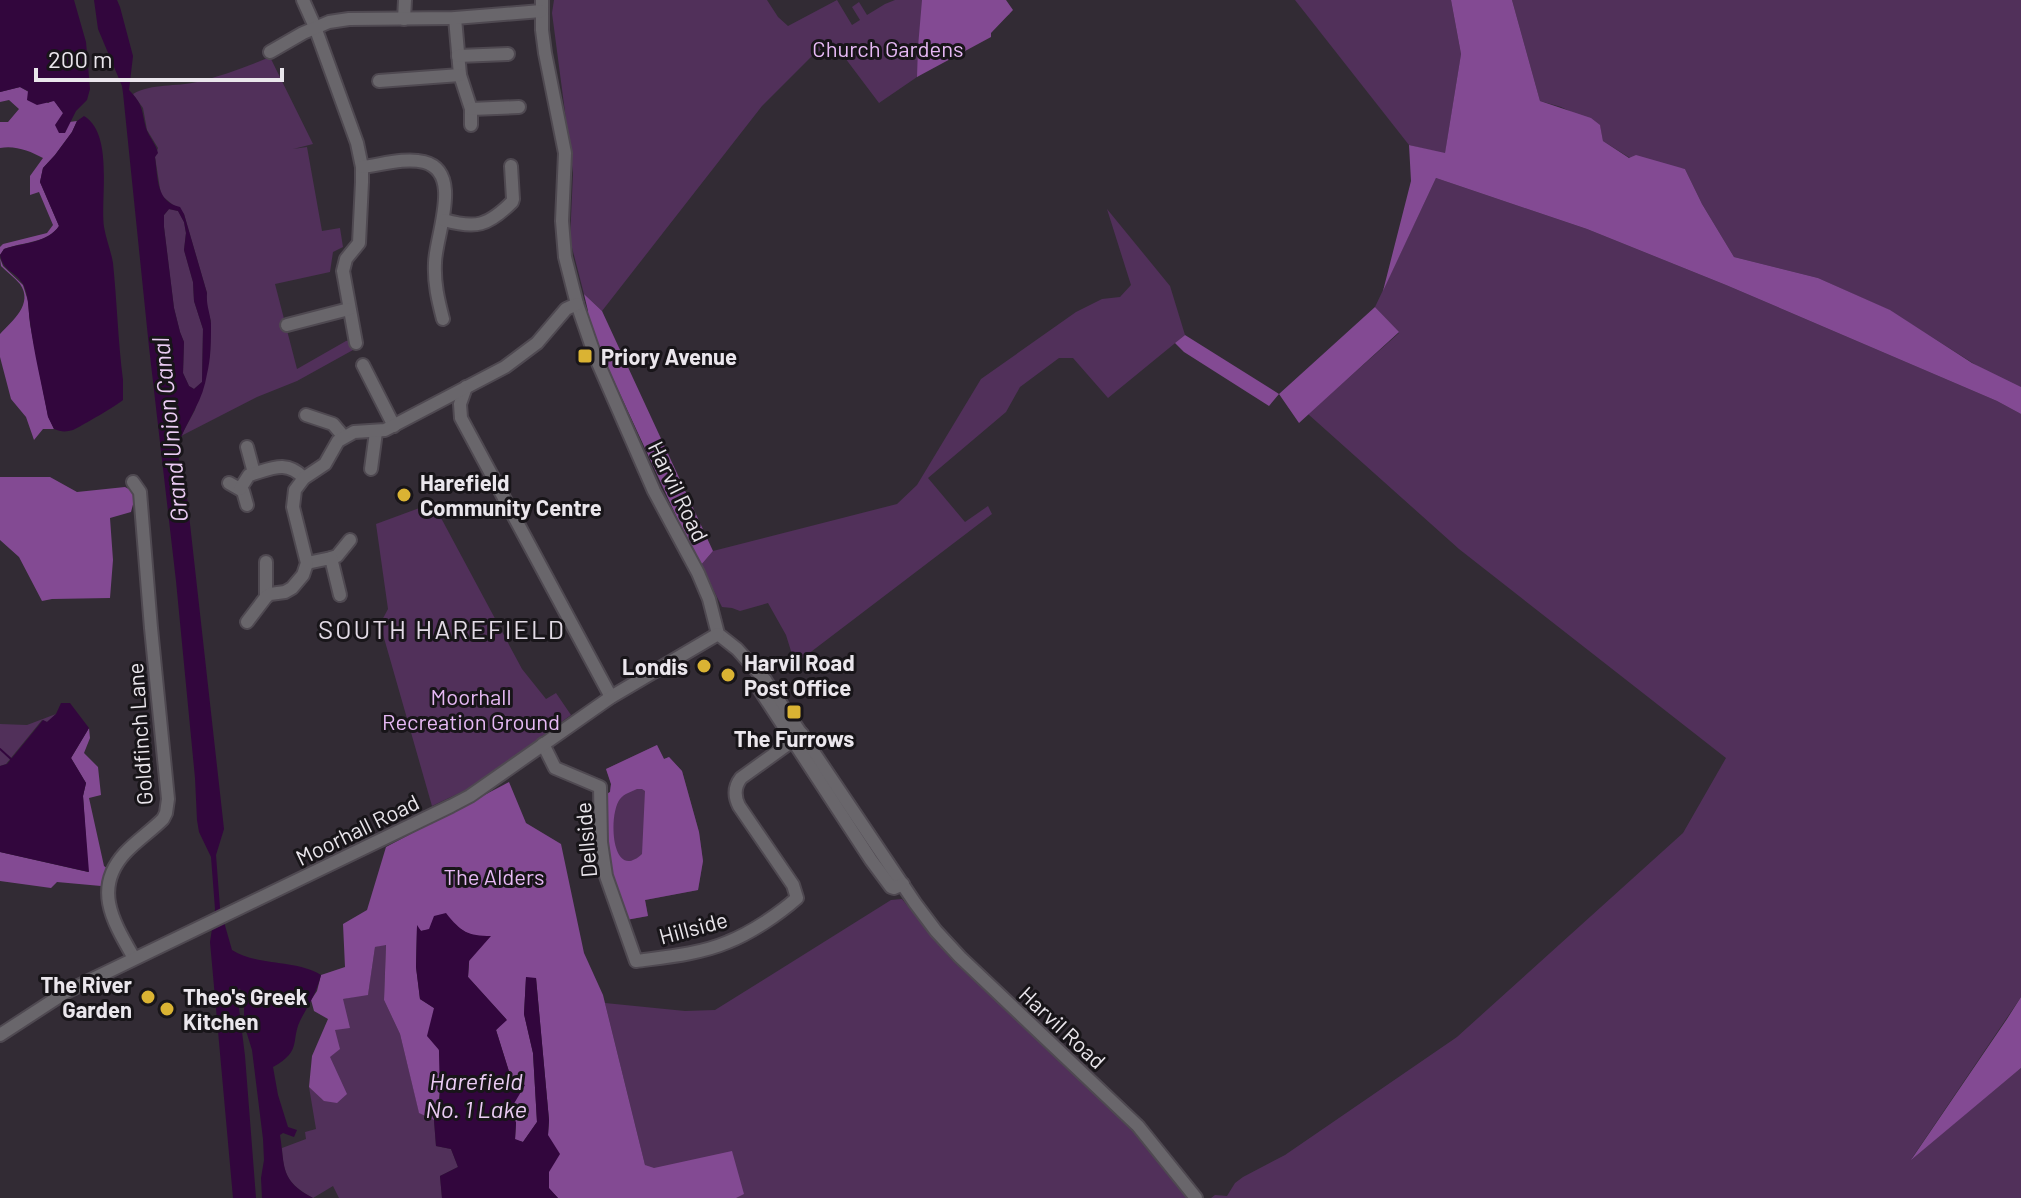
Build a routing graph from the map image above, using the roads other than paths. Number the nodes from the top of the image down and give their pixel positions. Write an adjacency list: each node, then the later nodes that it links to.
1 (303, 0): 6 (street)
2 (405, 0): 5 (street)
3 (542, 6): 4 (street); 18 (street, Harvil Road)
4 (455, 18): 5 (street); 9 (street)
5 (404, 19): 6 (street)
6 (315, 27): 7 (street); 16 (street)
7 (270, 52)
8 (508, 54): 9 (street)
9 (458, 56): 10 (street)
10 (460, 75): 11 (street); 13 (street)
11 (379, 81)
12 (519, 107): 13 (street)
13 (471, 109): 14 (street)
14 (471, 125)
15 (511, 166): 17 (street)
16 (362, 167): 17 (street); 20 (street)
17 (444, 220): 21 (street)
18 (577, 304): 26 (street); 46 (street, Harvil Road)
19 (304, 307): 22 (street)
20 (349, 309): 22 (street); 24 (street)
21 (443, 319)
22 (308, 320): 23 (street)
23 (287, 325)
24 (356, 343)
25 (363, 365): 30 (street)
26 (466, 387): 27 (street); 28 (street)
27 (431, 404): 28 (street); 30 (street)
28 (460, 414): 47 (street)
29 (306, 415): 32 (street)
30 (394, 426): 31 (street)
31 (376, 432): 32 (street); 34 (street)
32 (344, 437): 36 (street)
33 (247, 447): 35 (street)
34 (371, 469)
35 (254, 473): 36 (street); 38 (street)
36 (304, 478): 42 (street)
37 (133, 482): 50 (street, Goldfinch Lane)
38 (247, 505)
39 (350, 540): 40 (street)
40 (331, 558): 42 (street); 43 (street)
41 (266, 562): 44 (street)
42 (307, 563): 44 (street)
43 (340, 595)
44 (266, 597): 45 (street)
45 (247, 622)
46 (718, 634): 47 (street, Moorhall Road); 48 (street, Harvil Road)
47 (611, 697): 49 (street, Moorhall Road)
48 (797, 738): 51 (street, Hillside); 53 (street, Harvil Road)
49 (543, 744): 50 (street, Moorhall Road); 51 (street, Dellside)
50 (134, 958): 52 (street, Moorhall Road)
51 (636, 961)
52 (0, 1035)
53 (1196, 1198)

